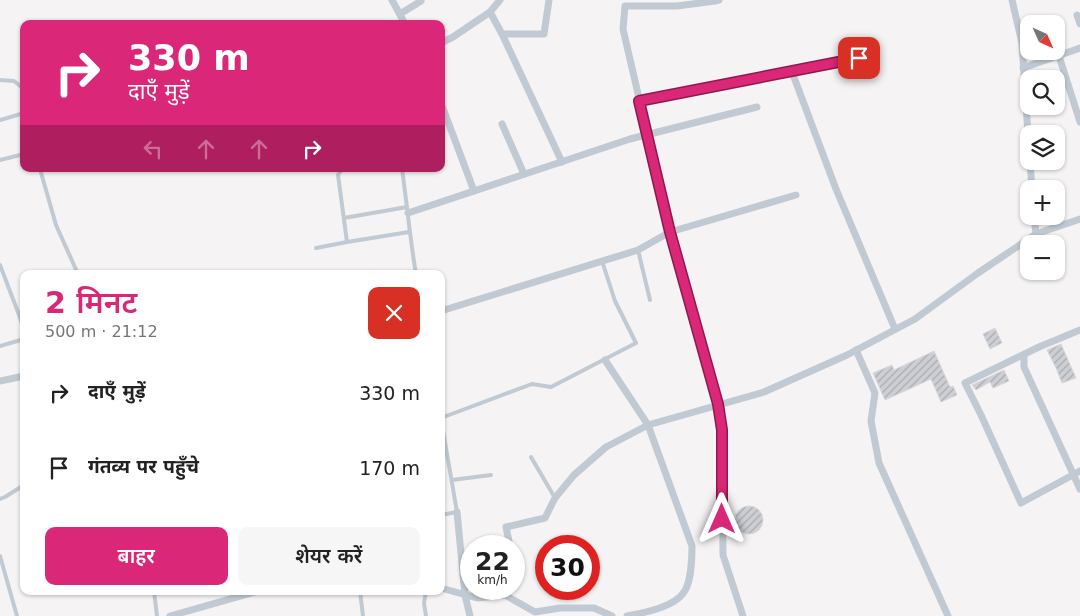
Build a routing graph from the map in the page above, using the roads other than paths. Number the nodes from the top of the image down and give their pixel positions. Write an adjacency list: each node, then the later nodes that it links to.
1 (392, 0): 8 (street)
2 (420, 0): 8 (street)
3 (500, 0): 7 (street)
4 (549, 0): 12 (street)
5 (718, 0): 23 (street)
6 (1012, 0): 19 (street)
7 (490, 12): 12 (street); 13 (street)
8 (400, 14): 10 (street)
9 (1077, 15): 11 (street)
10 (403, 20)
11 (1080, 24)
12 (502, 34): 34 (street)
13 (445, 41)
14 (1080, 48): 15 (street)
15 (1065, 54)
16 (859, 58): 20 (street)
17 (1048, 60): 19 (street)
18 (1061, 60): 28 (street)
19 (1024, 68): 30 (street)
20 (792, 72): 23 (street); 58 (street)
21 (0, 80): 22 (lane)
22 (20, 85)
23 (639, 101): 31 (street)
24 (757, 107): 31 (street)
25 (20, 114): 27 (lane)
26 (445, 114): 39 (street)
27 (0, 120)
28 (1080, 122)
29 (502, 124): 38 (street)
30 (1027, 125)
31 (647, 135): 34 (street); 46 (street)
32 (20, 155): 33 (lane)
33 (0, 160)
34 (562, 162): 38 (street)
35 (41, 172): 53 (lane)
36 (340, 172): 42 (lane)
37 (402, 172): 41 (lane)
38 (524, 174): 39 (street)
39 (474, 191): 41 (street)
40 (796, 195): 46 (street)
41 (408, 210): 42 (lane); 45 (lane)
42 (344, 218): 48 (lane)
43 (1080, 219): 47 (street)
44 (1035, 225): 47 (street)
45 (409, 232): 48 (lane); 54 (lane)
46 (670, 232): 50 (street); 67 (street)
47 (1036, 234): 58 (street)
48 (347, 242): 49 (lane)
49 (316, 248)
50 (638, 250): 51 (street); 55 (lane)
51 (602, 261): 56 (street); 64 (lane)
52 (0, 265): 57 (lane)
53 (76, 270)
54 (415, 270)
55 (650, 300)
56 (445, 310)
57 (20, 312)
58 (895, 329): 62 (street)
59 (1080, 330): 63 (street)
60 (20, 340): 61 (lane)
61 (0, 346)
62 (856, 350): 67 (street); 103 (street)
63 (1024, 355): 72 (street); 72 (street)
64 (605, 360): 68 (lane); 69 (street)
65 (20, 377): 66 (street)
66 (0, 381)
67 (718, 404): 69 (street); 102 (street)
68 (445, 417)
69 (648, 425): 77 (street); 101 (street)
70 (445, 441): 74 (lane)
71 (531, 457): 77 (lane)
72 (1076, 472): 76 (street)
73 (492, 475): 74 (lane)
74 (452, 480): 79 (lane)
75 (20, 488): 78 (lane)
76 (1080, 489)
77 (555, 498): 81 (street)
78 (0, 499)
79 (457, 512): 80 (lane); 82 (street)
80 (445, 514)
81 (508, 535)
82 (460, 543)
83 (0, 556): 94 (lane)
84 (445, 589): 85 (street)
85 (460, 594)
86 (154, 595): 95 (lane)
87 (246, 595): 92 (street)
88 (360, 595): 97 (lane)
89 (425, 595): 98 (lane)
90 (466, 600): 99 (street)
91 (518, 600): 93 (street)
92 (189, 614): 96 (street)
93 (604, 614): 100 (street)
94 (17, 616)
95 (157, 616)
96 (170, 616)
97 (363, 616)
98 (426, 616)
99 (470, 616)
100 (612, 616)
101 (627, 616)
102 (743, 616)
103 (948, 616)

